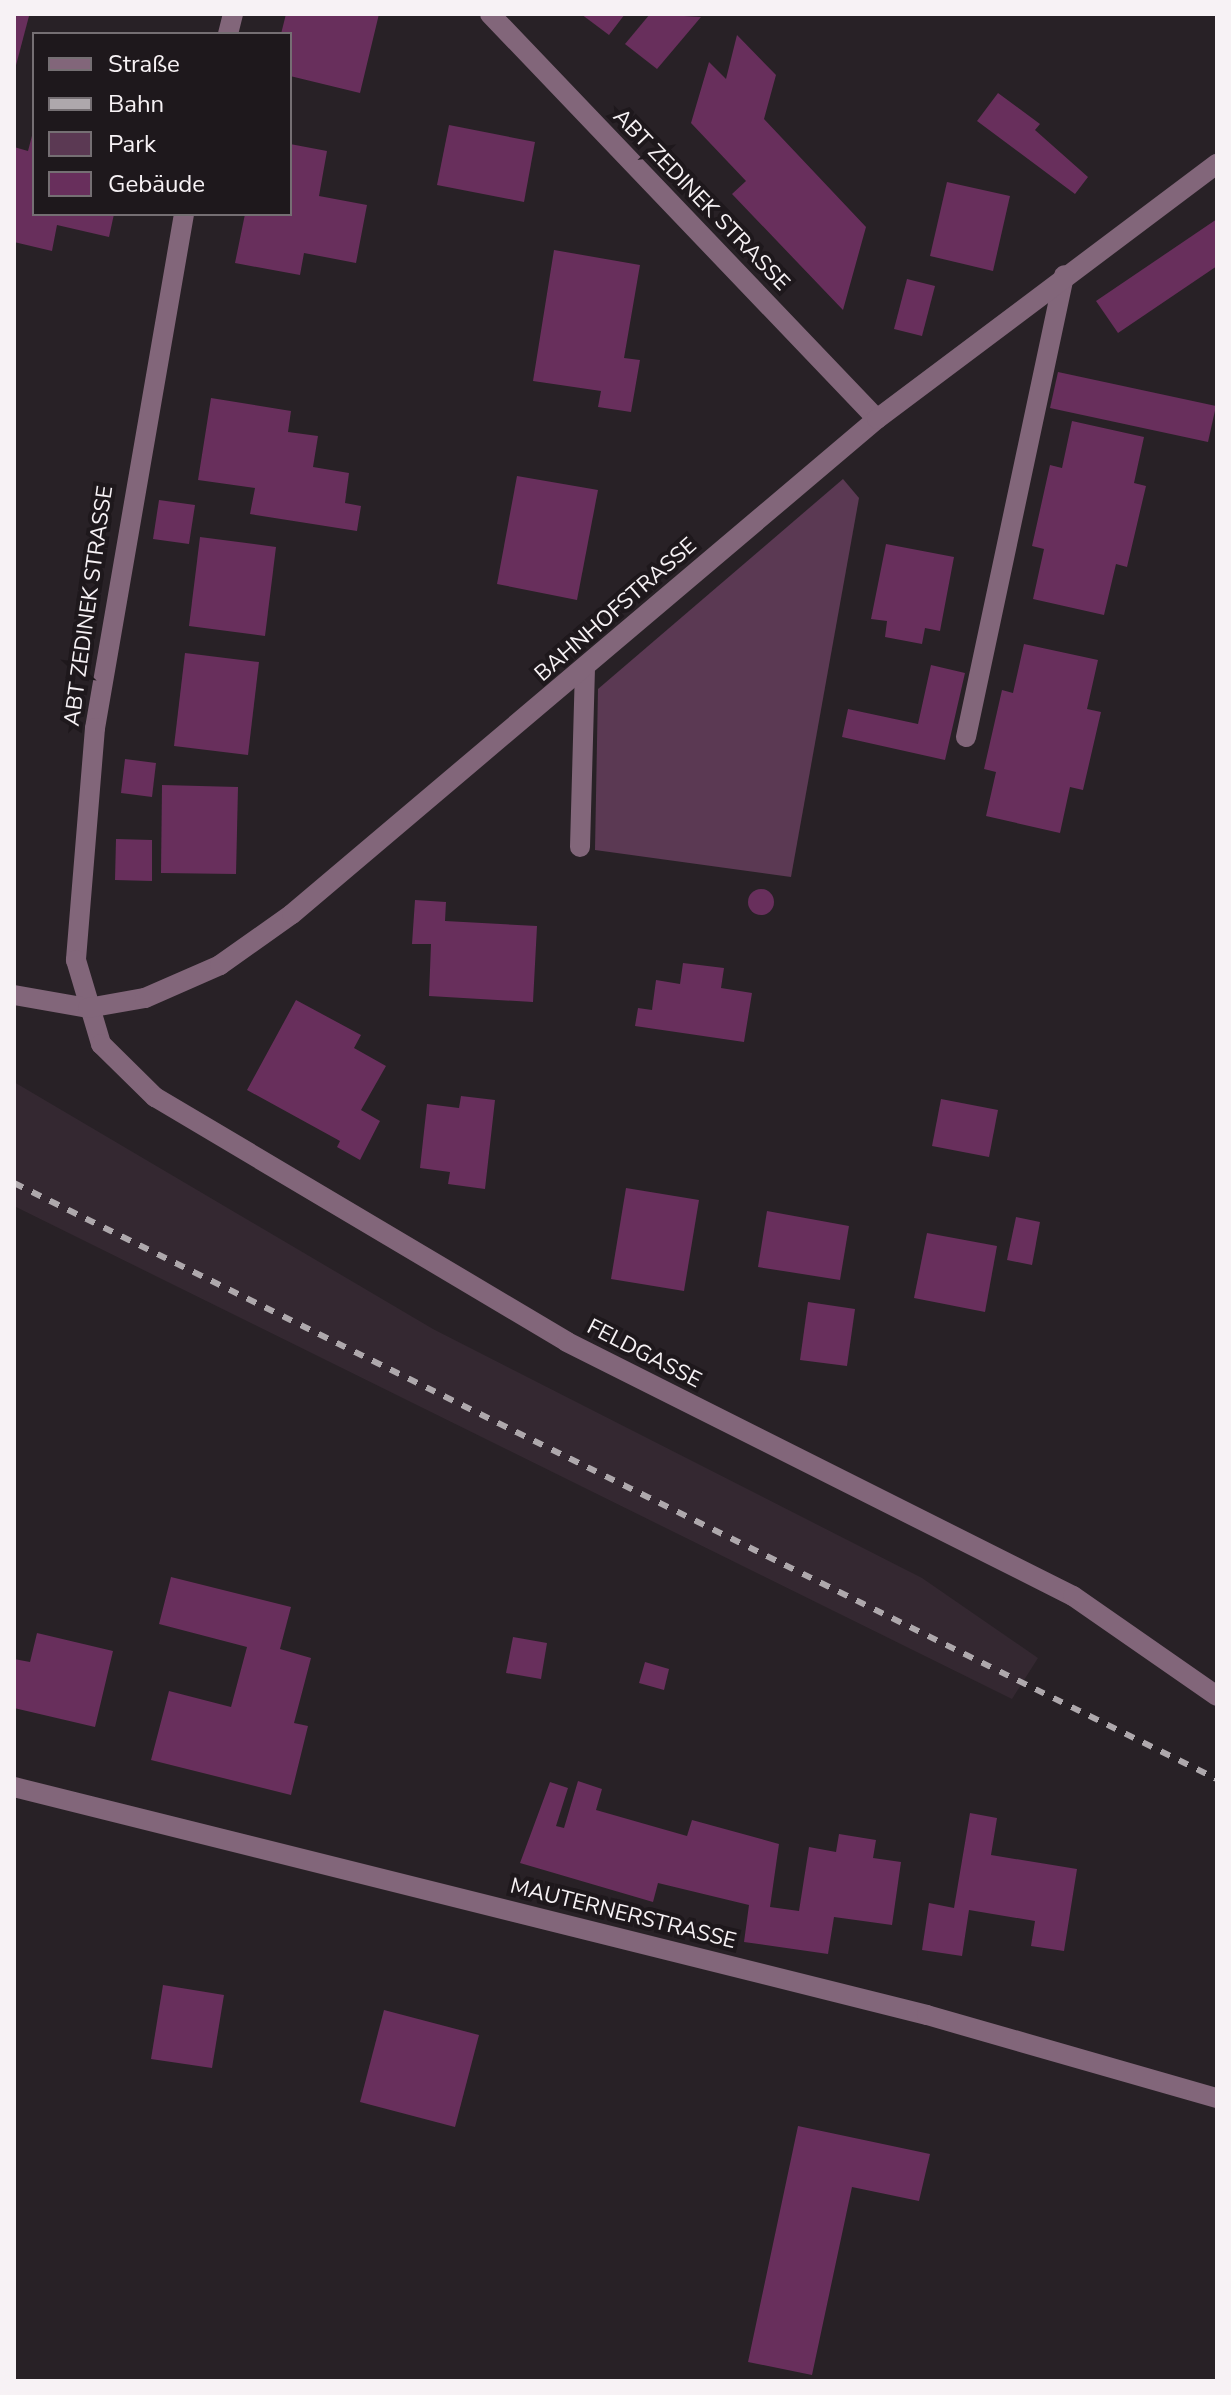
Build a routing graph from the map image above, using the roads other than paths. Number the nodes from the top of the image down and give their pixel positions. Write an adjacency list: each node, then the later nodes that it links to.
1 (490, 14): 5 (street, ABT ZEDINEK STRASSE)
2 (1217, 164): 4 (street, BAHNHOFSTRASSE)
3 (184, 216): 10 (street, ABT ZEDINEK STRASSE)
4 (1064, 275): 5 (street, BAHNHOFSTRASSE); 7 (street)
5 (877, 419): 6 (street, BAHNHOFSTRASSE)
6 (585, 669): 8 (street); 10 (street, BAHNHOFSTRASSE)
7 (966, 737)
8 (580, 847)
9 (14, 995): 10 (street, BAHNHOFSTRASSE)
10 (88, 1008): 11 (street, FELDGASSE)
11 (1217, 1696)
12 (14, 1787): 13 (street, MAUTERNERSTRASSE)
13 (1217, 2098)

